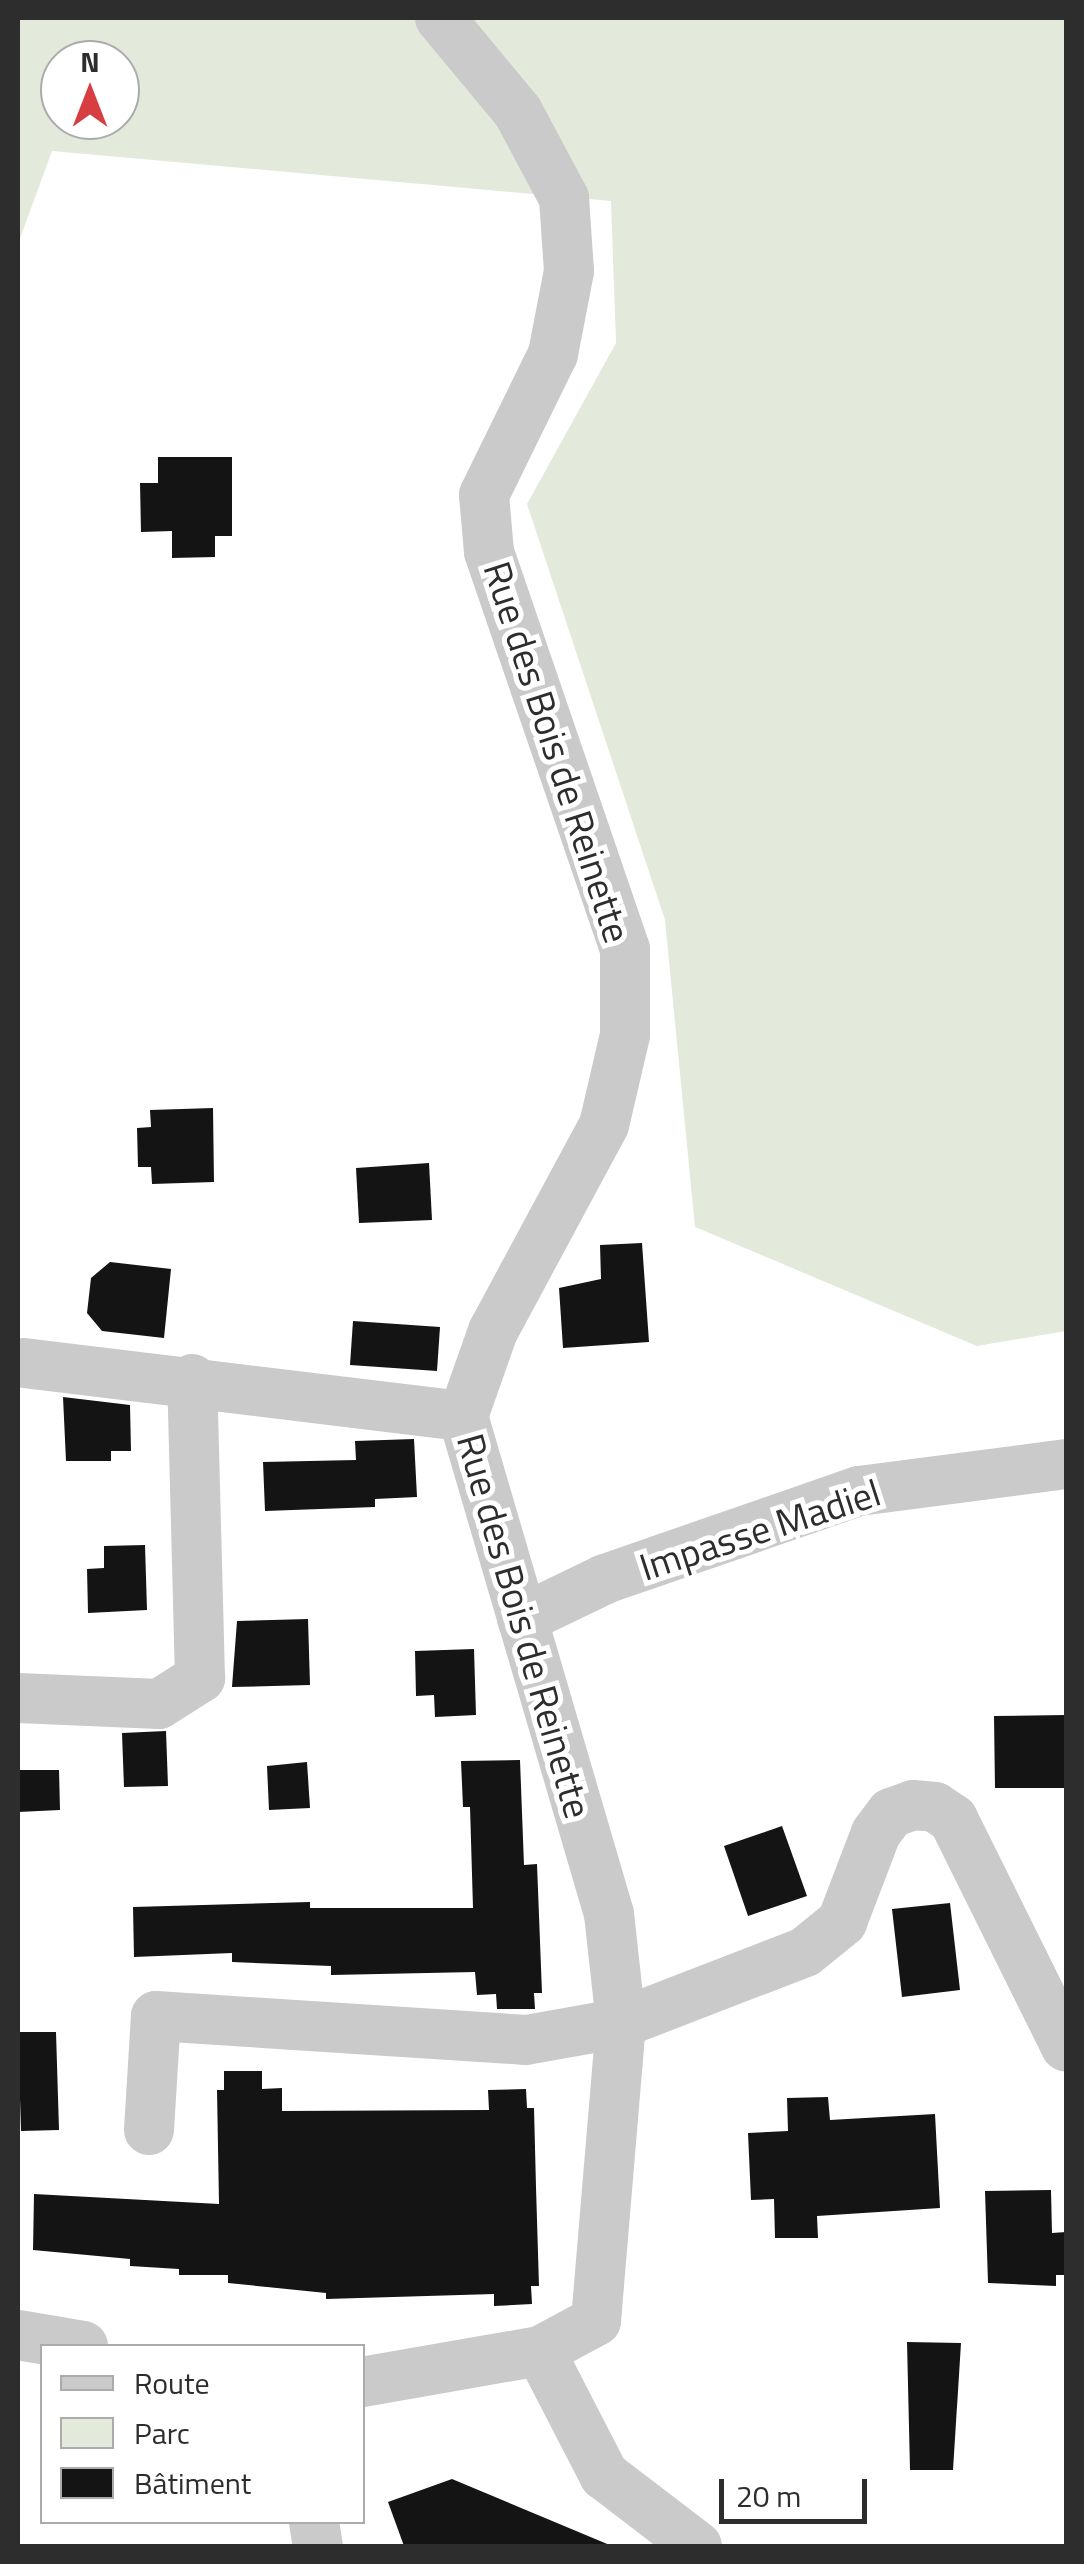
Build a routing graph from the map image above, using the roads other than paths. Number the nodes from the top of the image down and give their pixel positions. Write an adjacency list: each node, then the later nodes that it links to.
1 (440, 18): 4 (street, Rue des Bois de Reinette)
2 (24, 1363): 3 (street)
3 (192, 1379): 4 (street); 7 (street)
4 (463, 1416): 6 (street, Rue des Bois de Reinette)
5 (1066, 1464): 6 (street, Impasse Madiel)
6 (522, 1620): 8 (street, Rue des Bois de Reinette)
7 (18, 1698)
8 (621, 2023): 9 (street); 10 (street); 13 (street, Rue des Bois de Reinette)
9 (1066, 2047)
10 (148, 2130)
11 (18, 2335): 12 (street)
12 (72, 2344)
13 (540, 2352): 14 (street); 15 (street)
14 (365, 2381)
15 (697, 2546)

